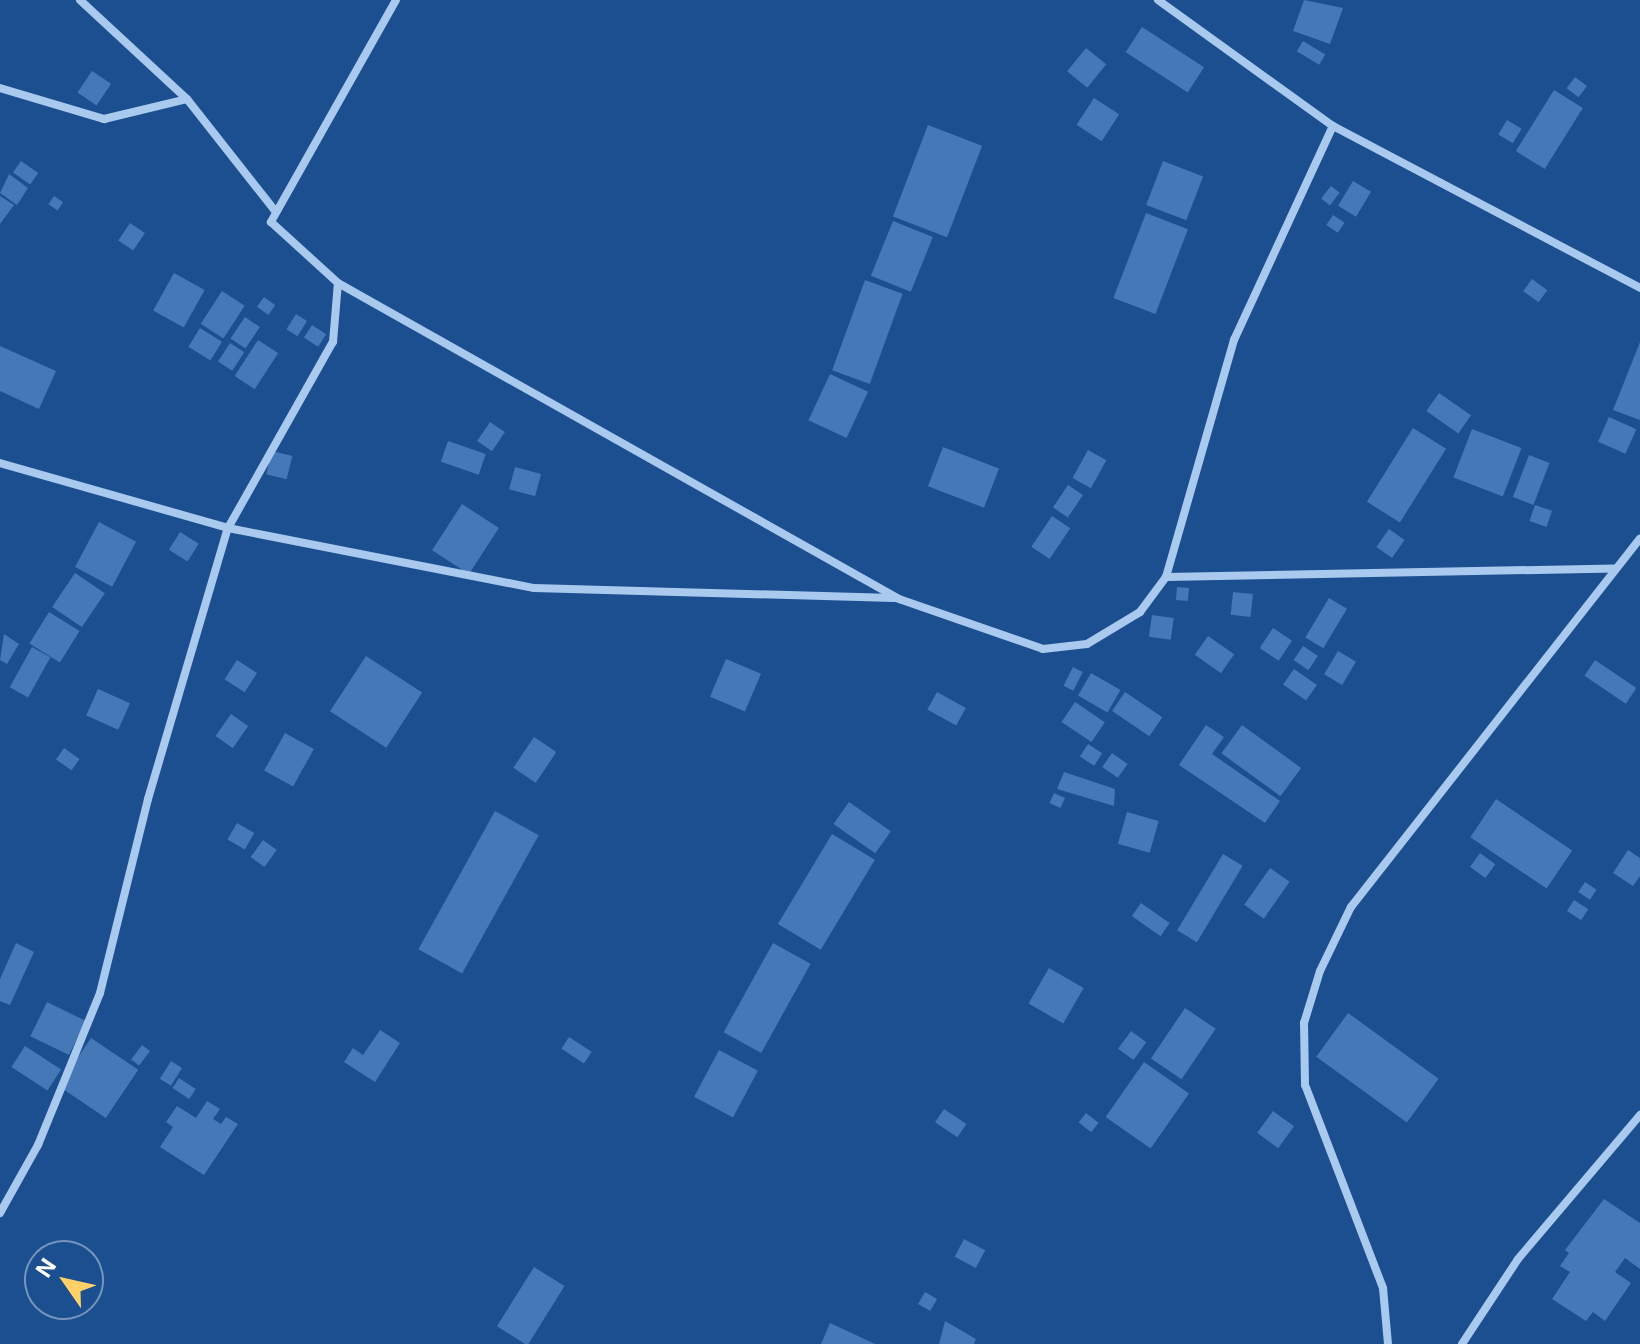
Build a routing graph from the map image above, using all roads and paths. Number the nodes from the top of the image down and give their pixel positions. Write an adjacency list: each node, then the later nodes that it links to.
1 (80, 0): 5 (street)
2 (396, 0): 7 (street)
3 (1158, 0): 6 (street)
4 (0, 88): 5 (street)
5 (187, 99): 7 (street)
6 (1333, 126): 9 (street); 14 (street)
7 (275, 211): 8 (street)
8 (338, 283): 11 (street); 15 (street)
9 (1640, 288)
10 (0, 463): 11 (street)
11 (228, 528): 15 (street); 17 (street)
12 (1640, 539): 13 (street)
13 (1615, 568): 14 (street); 18 (street)
14 (1166, 577): 15 (street)
15 (899, 599)
16 (1640, 1115): 19 (street)
17 (0, 1213)
18 (1388, 1344)
19 (1462, 1344)

